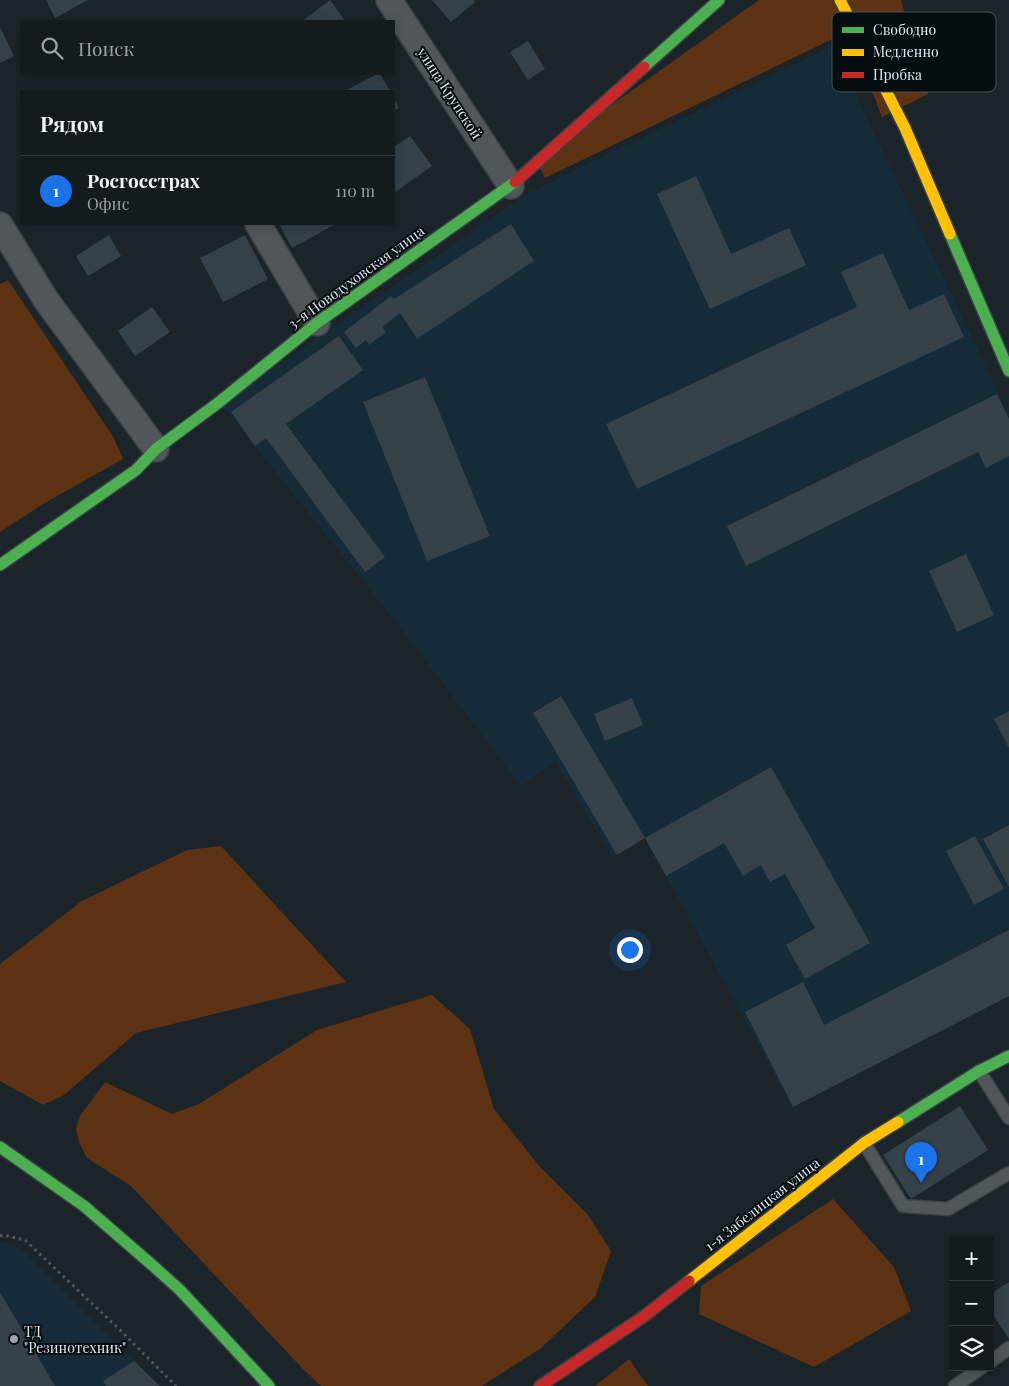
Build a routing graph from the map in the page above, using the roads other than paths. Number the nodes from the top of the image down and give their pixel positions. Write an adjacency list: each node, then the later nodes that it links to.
1 (389, 0): 6 (street, улица Крупской)
2 (719, 0): 6 (main road, 3-я Новодуховская улица)
3 (840, 0): 4 (main road)
4 (846, 12)
5 (887, 92): 10 (main road)
6 (511, 186): 9 (main road, 3-я Новодуховская улица)
7 (0, 225): 11 (street)
8 (259, 225): 9 (street)
9 (316, 323): 11 (main road, 3-я Новодуховская улица)
10 (1009, 371)
11 (156, 449): 12 (main road, 3-я Новодуховская улица)
12 (0, 565)
13 (1009, 1056): 14 (main road, 1-я Забелицкая улица)
14 (979, 1071): 15 (lane); 16 (main road, 1-я Забелицкая улица)
15 (1009, 1118)
16 (864, 1143): 18 (lane); 23 (main road, 1-я Забелицкая улица)
17 (0, 1147): 22 (main road)
18 (1009, 1173)
19 (1009, 1348): 20 (lane)
20 (994, 1359)
21 (976, 1371): 24 (lane)
22 (269, 1386)
23 (540, 1386)
24 (955, 1386)

